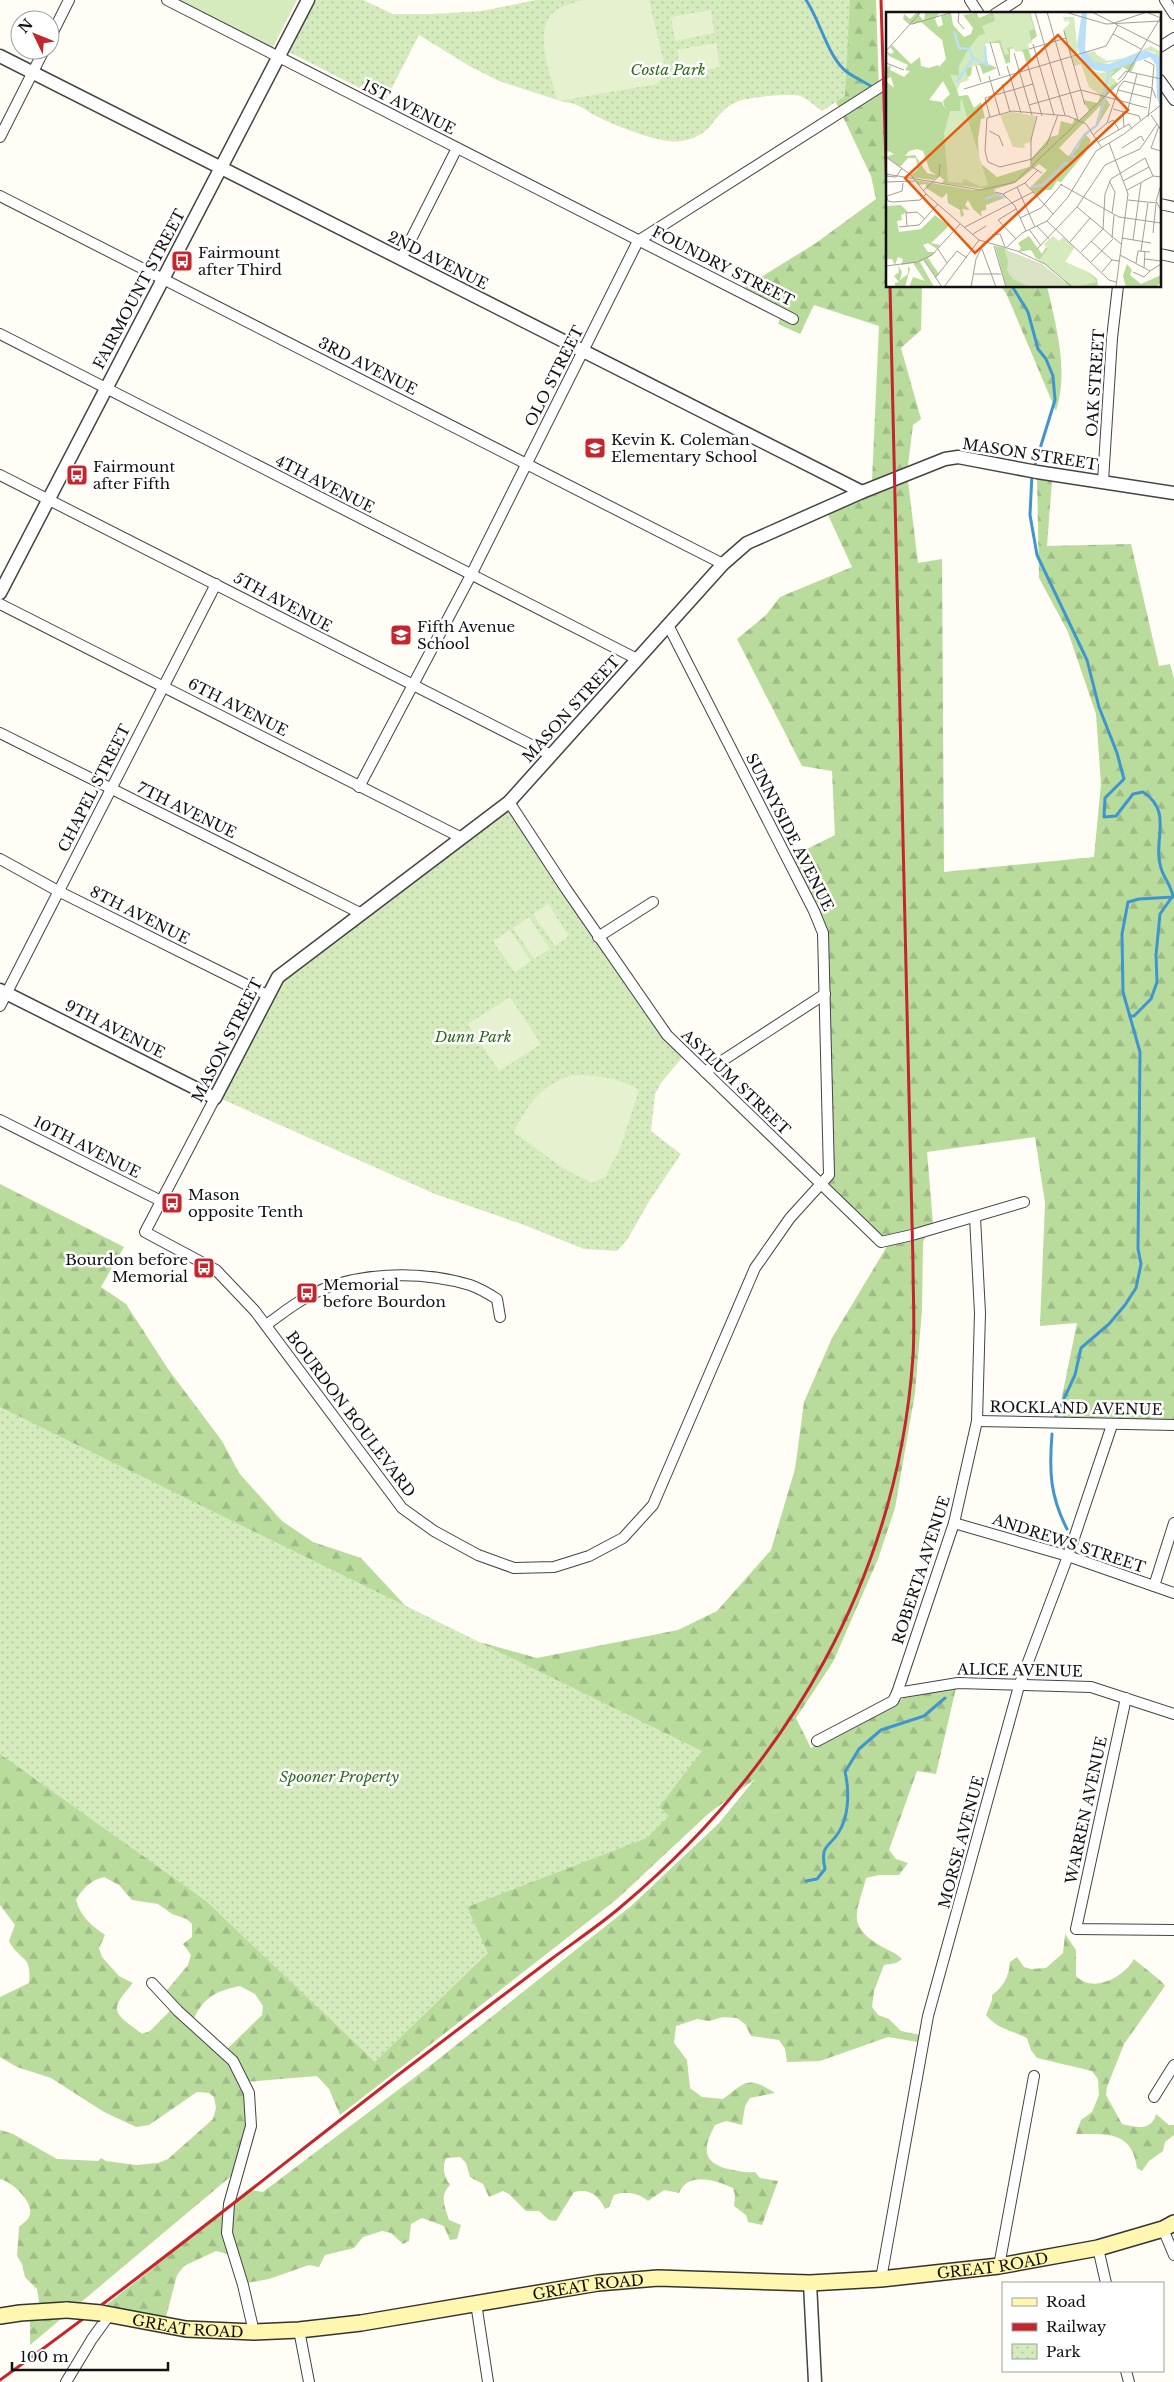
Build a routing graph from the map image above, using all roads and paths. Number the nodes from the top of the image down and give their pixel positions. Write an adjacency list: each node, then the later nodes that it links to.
1 (69, 0): 10 (street)
2 (167, 0): 14 (street, 1ST AVENUE)
3 (308, 0): 14 (street, FAIRMOUNT STREET)
4 (970, 0): 7 (street)
5 (1017, 0): 8 (street)
6 (1165, 0): 9 (street)
7 (978, 12)
8 (998, 12)
9 (1174, 14)
10 (60, 18)
11 (1174, 38): 12 (street)
12 (1162, 46)
13 (0, 56): 16 (street, 2ND AVENUE)
14 (278, 58): 21 (street, 1ST AVENUE); 22 (street, FAIRMOUNT STREET)
15 (39, 60): 16 (street)
16 (33, 72): 20 (street); 22 (street, 2ND AVENUE)
17 (885, 83): 24 (street)
18 (1162, 83): 19 (street)
19 (1174, 100)
20 (0, 137)
21 (457, 148): 24 (street, 1ST AVENUE); 25 (street)
22 (222, 167): 25 (street, 2ND AVENUE); 26 (street, FAIRMOUNT STREET)
23 (0, 196): 26 (street, 3RD AVENUE)
24 (638, 240): 28 (street, FOUNDRY STREET); 30 (street, OLO STREET)
25 (401, 259): 30 (street, 2ND AVENUE)
26 (161, 280): 31 (street, FAIRMOUNT STREET); 32 (street, 3RD AVENUE)
27 (1118, 288): 34 (street, OAK STREET)
28 (793, 319)
29 (0, 334): 31 (street, 4TH AVENUE)
30 (584, 351): 32 (street, OLO STREET); 35 (street, 2ND AVENUE)
31 (106, 388): 37 (street, FAIRMOUNT STREET); 39 (street, 4TH AVENUE)
32 (528, 463): 38 (street, 3RD AVENUE); 39 (street, OLO STREET)
33 (0, 475): 37 (street, 5TH AVENUE)
34 (1102, 481): 35 (street, MASON STREET); 36 (street, MASON STREET)
35 (862, 492): 38 (street, MASON STREET)
36 (1174, 492)
37 (48, 500): 40 (street, 5TH AVENUE); 41 (street, FAIRMOUNT STREET)
38 (723, 564): 43 (street, MASON STREET)
39 (471, 575): 44 (street, 4TH AVENUE); 46 (street, OLO STREET)
40 (216, 584): 45 (street, CHAPEL STREET); 46 (street, 5TH AVENUE)
41 (0, 593)
42 (0, 604): 45 (street, 6TH AVENUE)
43 (668, 625): 44 (street, MASON STREET); 59 (street, SUNNYSIDE AVENUE)
44 (637, 659): 48 (street, MASON STREET)
45 (163, 686): 49 (street, 6TH AVENUE); 50 (street, CHAPEL STREET)
46 (413, 686): 48 (street, 5TH AVENUE); 49 (street, OLO STREET)
47 (0, 733): 50 (street, 7TH AVENUE)
48 (551, 755): 51 (street, MASON STREET)
49 (360, 787): 52 (street, 6TH AVENUE)
50 (110, 789): 54 (street, CHAPEL STREET); 56 (street, 7TH AVENUE)
51 (508, 802): 52 (street, MASON STREET); 57 (street, ASYLUM STREET)
52 (462, 838): 56 (street, MASON STREET)
53 (0, 859): 54 (street, 8TH AVENUE)
54 (58, 891): 58 (street, CHAPEL STREET); 60 (street, 8TH AVENUE)
55 (652, 902): 57 (street)
56 (362, 914): 60 (street, MASON STREET)
57 (598, 937): 62 (street, ASYLUM STREET)
58 (3, 991): 61 (street, CHAPEL STREET); 63 (street, 9TH AVENUE)
59 (825, 994): 62 (street); 65 (street, SUNNYSIDE AVENUE)
60 (267, 995): 63 (street, MASON STREET)
61 (0, 1006)
62 (705, 1072): 65 (street, ASYLUM STREET)
63 (215, 1098): 66 (street, MASON STREET)
64 (0, 1120): 66 (street, 10TH AVENUE)
65 (820, 1184): 68 (street, ASYLUM STREET); 71 (street, BOURDON BOULEVARD)
66 (161, 1200): 69 (street, MASON STREET)
67 (1024, 1202): 68 (street, ASYLUM STREET)
68 (975, 1217): 72 (street, ROBERTA AVENUE)
69 (145, 1232): 71 (street, BOURDON BOULEVARD)
70 (500, 1317): 71 (street)
71 (266, 1325)
72 (977, 1422): 73 (street, ROCKLAND AVENUE); 75 (street, ROBERTA AVENUE)
73 (1112, 1425): 74 (street, ROCKLAND AVENUE); 77 (street, MORSE AVENUE)
74 (1174, 1425)
75 (954, 1523): 77 (street, ANDREWS STREET); 81 (street, ROBERTA AVENUE)
76 (1174, 1523): 78 (street)
77 (1068, 1556): 78 (street, ANDREWS STREET); 80 (street, MORSE AVENUE)
78 (1154, 1586): 79 (street, ANDREWS STREET)
79 (1174, 1593)
80 (1019, 1686): 81 (street, ALICE AVENUE); 82 (street, ALICE AVENUE); 94 (street, MORSE AVENUE)
81 (897, 1693): 84 (street)
82 (1126, 1698): 83 (street, ALICE AVENUE); 85 (street, WARREN AVENUE)
83 (1174, 1714)
84 (817, 1741)
85 (1174, 1930)
86 (152, 1983): 101 (street)
87 (1174, 2064): 89 (street)
88 (1034, 2076): 93 (street)
89 (1154, 2097)
90 (1168, 2226): 91 (main road, GREAT ROAD); 92 (street)
91 (1098, 2248): 93 (main road, GREAT ROAD); 95 (street)
92 (1174, 2255)
93 (998, 2266): 94 (main road, GREAT ROAD)
94 (881, 2279): 96 (main road, GREAT ROAD)
95 (1106, 2282)
96 (810, 2283): 97 (main road, GREAT ROAD); 105 (street)
97 (476, 2303): 100 (main road, GREAT ROAD); 104 (street)
98 (106, 2314): 99 (main road, GREAT ROAD, bridge); 101 (main road, GREAT ROAD); 102 (street)
99 (0, 2316)
100 (299, 2330): 101 (main road, GREAT ROAD); 103 (street)
101 (254, 2332)
102 (66, 2382)
103 (309, 2382)
104 (488, 2382)
105 (815, 2382)

